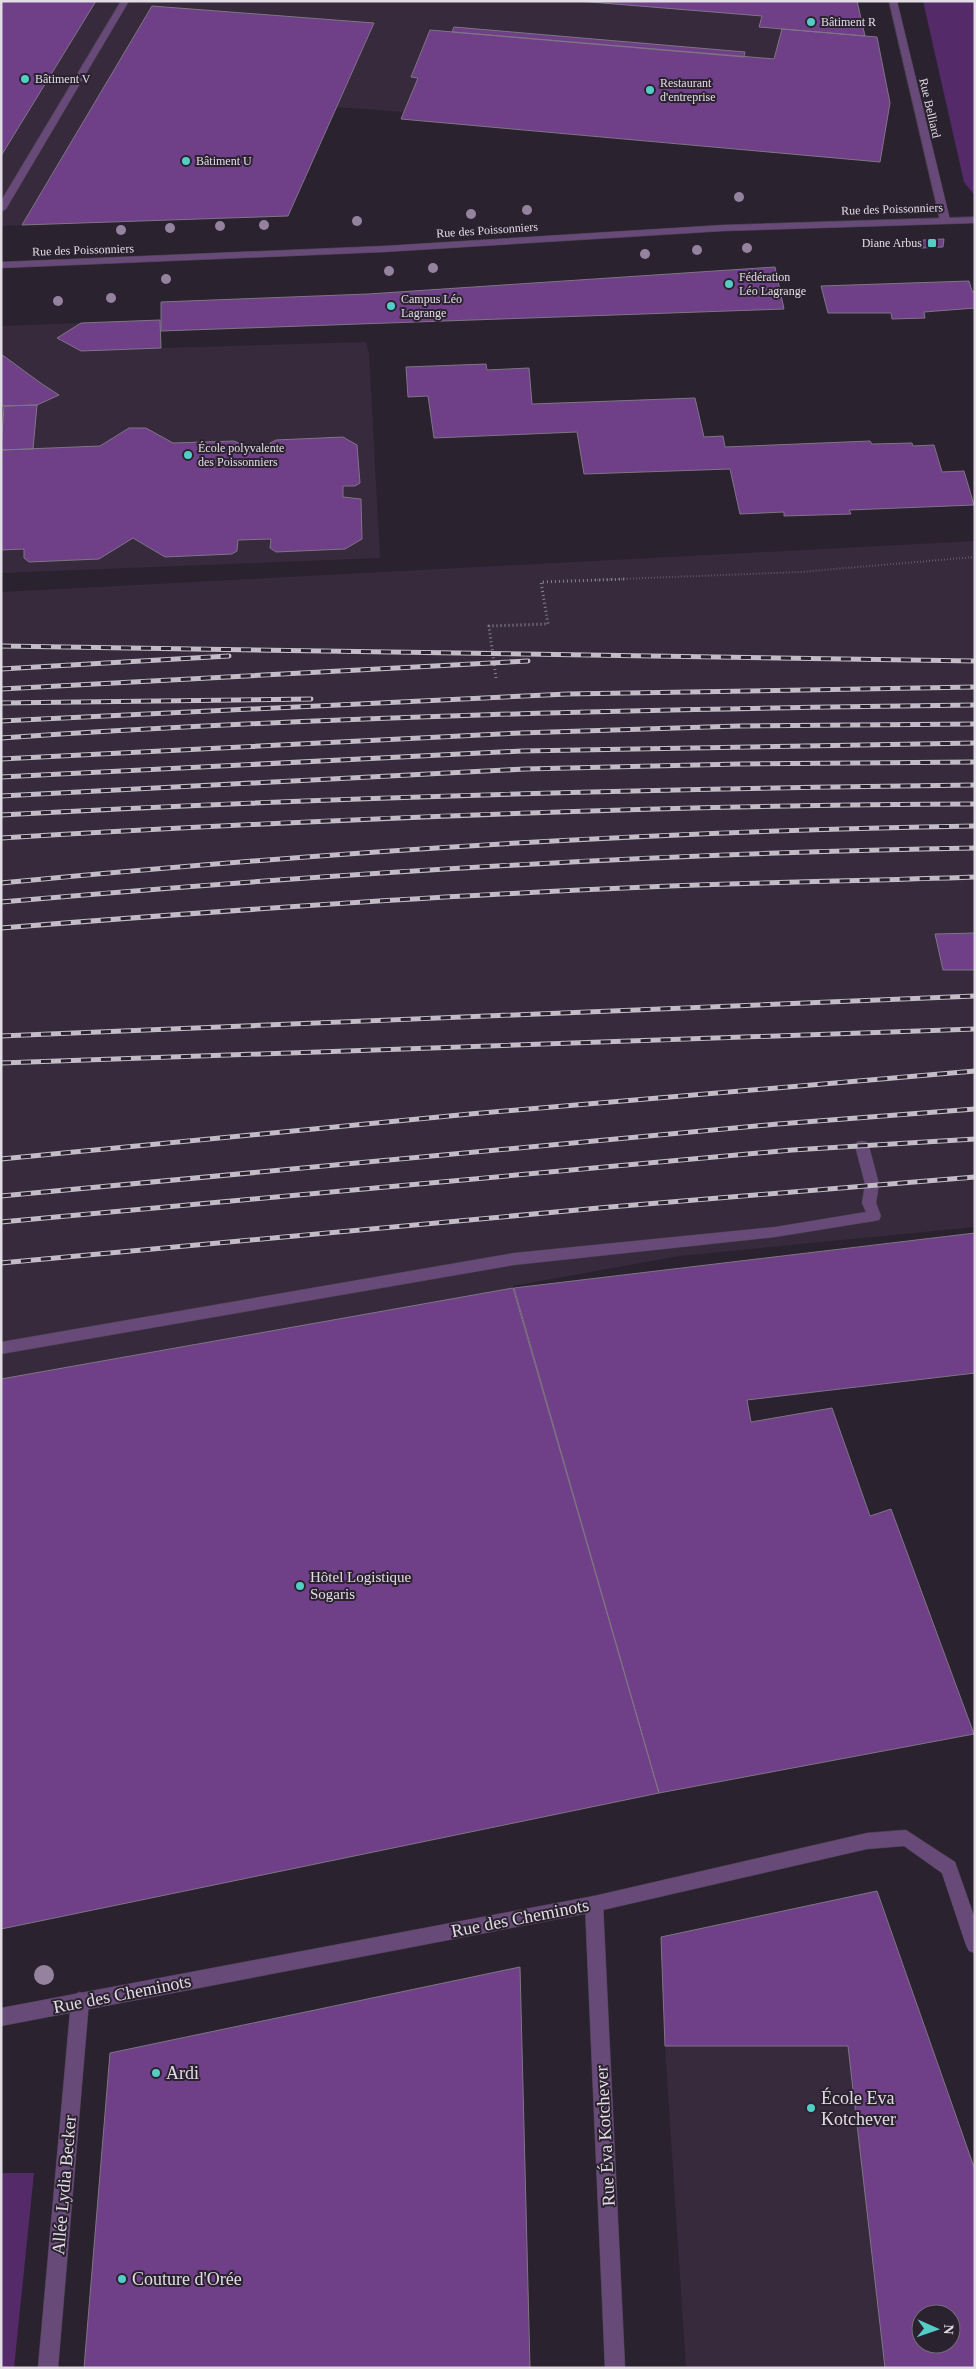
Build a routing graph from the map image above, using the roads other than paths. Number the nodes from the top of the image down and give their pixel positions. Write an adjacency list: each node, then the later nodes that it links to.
1 (125, 1): 3 (street)
2 (893, 1): 4 (street, Rue Belliard)
3 (1, 209)
4 (945, 220): 5 (street, Rue des Poissonniers); 6 (street, Rue des Poissonniers)
5 (975, 220)
6 (1, 265)
7 (862, 1146): 8 (street)
8 (1, 1348)
9 (594, 1904): 10 (street, Rue des Cheminots); 11 (street, Rue des Cheminots); 14 (street, Rue Éva Kotchever)
10 (975, 1945)
11 (80, 2001): 12 (street, Rue des Cheminots); 13 (street, Allée Lydia Becker)
12 (1, 2017)
13 (48, 2368)
14 (615, 2368)

